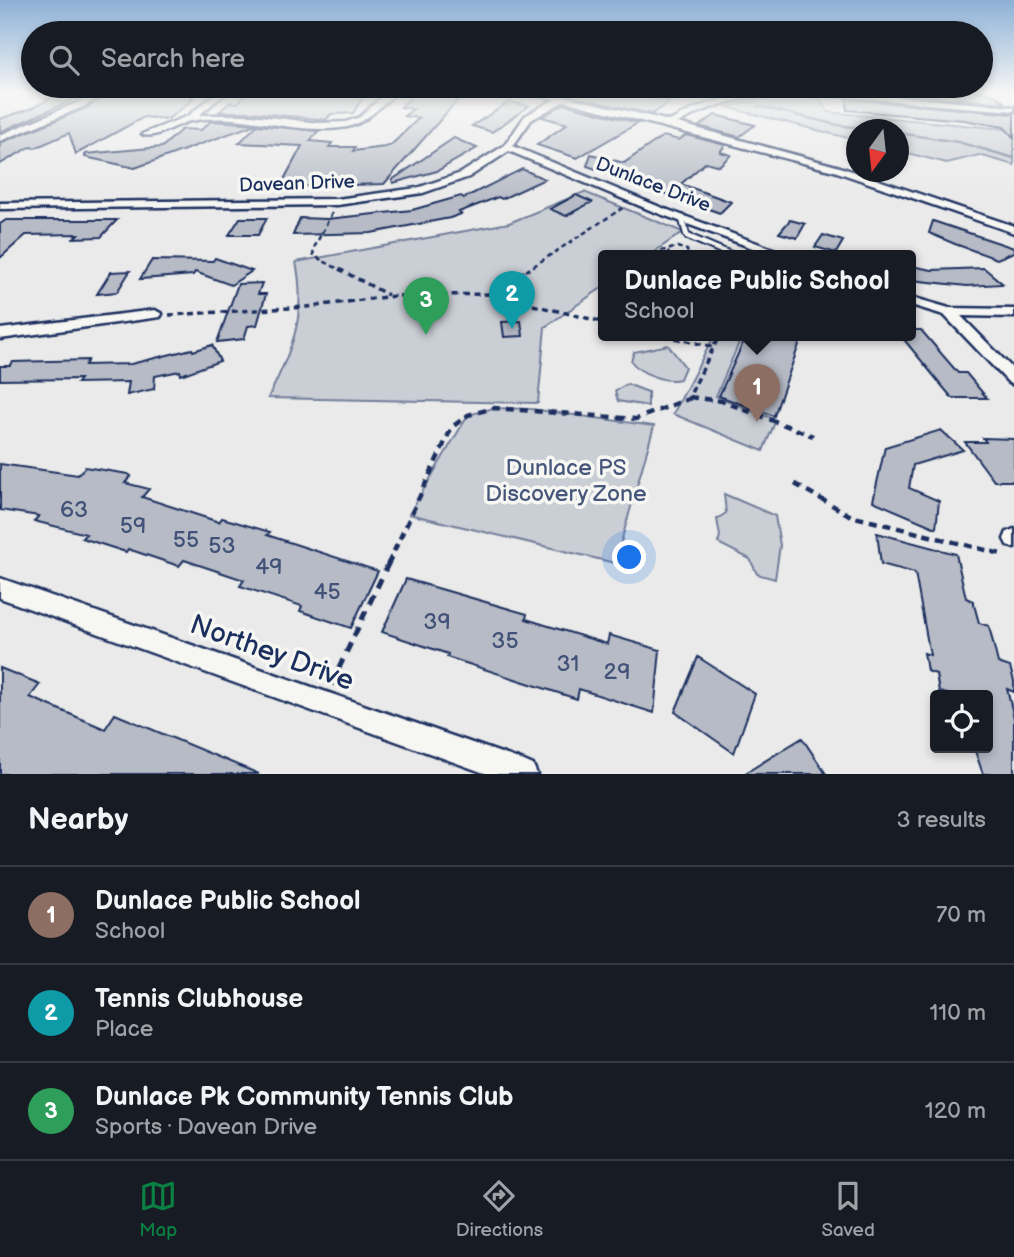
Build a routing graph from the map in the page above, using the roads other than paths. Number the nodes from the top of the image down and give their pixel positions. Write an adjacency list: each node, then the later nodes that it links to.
1 (26, 127): 6 (street)
2 (165, 127): 5 (street)
3 (521, 127): 7 (street, Davean Drive)
4 (683, 127): 10 (street)
5 (146, 134)
6 (0, 138)
7 (508, 148): 8 (street, Davean Drive); 9 (street, Dunlace Drive)
8 (0, 206)
9 (682, 219): 11 (lane); 12 (street, Dunlace Drive)
10 (1014, 230)
11 (720, 250)
12 (769, 250)
13 (916, 303): 14 (street)
14 (949, 312): 15 (street); 18 (street)
15 (1014, 313)
16 (155, 314): 17 (street)
17 (0, 334)
18 (1014, 379)
19 (0, 588): 20 (street, Northey Drive)
20 (524, 774)

